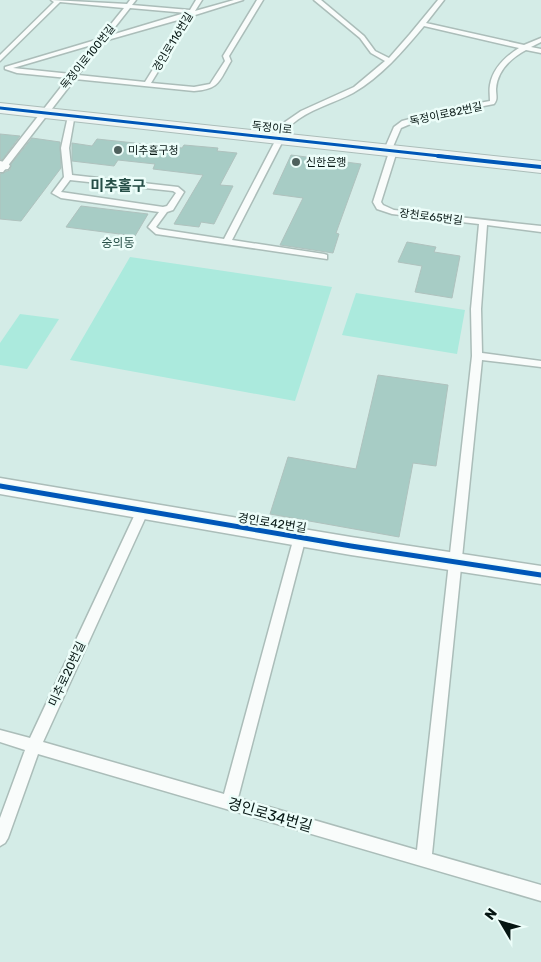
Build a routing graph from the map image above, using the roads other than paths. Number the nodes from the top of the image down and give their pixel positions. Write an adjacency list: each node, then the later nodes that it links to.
1 (54, 0): 2 (lane)
2 (59, 0): 9 (lane); 16 (lane)
3 (133, 0): 9 (lane, 독정이로100번길)
4 (199, 0): 10 (lane, 경인로116번길)
5 (240, 0): 10 (lane)
6 (260, 0): 20 (lane)
7 (317, 0): 17 (lane)
8 (442, 0): 11 (lane)
9 (128, 6): 10 (lane); 12 (lane, 독정이로100번길)
10 (191, 12): 12 (lane); 20 (lane, 경인로116번길)
11 (421, 24): 14 (lane); 17 (lane)
12 (102, 40): 18 (lane); 19 (lane, 독정이로100번길)
13 (541, 40): 14 (lane, 독정이로82번길)
14 (524, 47): 15 (lane); 25 (lane, 독정이로82번길)
15 (541, 51)
16 (0, 59)
17 (388, 60): 24 (lane)
18 (3, 69): 19 (lane)
19 (72, 76): 20 (lane); 22 (lane, 독정이로100번길)
20 (147, 84)
21 (0, 108): 22 (street, 독정이로)
22 (43, 113): 23 (street, 독정이로); 27 (lane, 독정이로100번길)
23 (72, 116): 24 (street, 독정이로); 28 (lane)
24 (281, 139): 25 (street, 독정이로); 32 (lane)
25 (391, 150): 26 (street, 독정이로); 30 (lane, 장천로65번길)
26 (541, 166)
27 (1, 167)
28 (68, 177): 29 (lane); 29 (lane)
29 (164, 210): 32 (lane)
30 (483, 223): 31 (lane, 장천로65번길); 34 (lane)
31 (541, 229)
32 (227, 242): 33 (lane)
33 (324, 257)
34 (477, 356): 35 (lane); 39 (lane)
35 (541, 364)
36 (0, 486): 37 (street, 경인로42번길)
37 (142, 512): 38 (street, 경인로42번길); 42 (lane, 미추로20번길)
38 (300, 537): 39 (street, 경인로42번길); 43 (lane, 경인로42번길)
39 (456, 562): 40 (street, 경인로42번길); 45 (lane)
40 (541, 574)
41 (0, 736): 42 (lane, 경인로34번길)
42 (34, 746): 43 (lane, 경인로34번길); 44 (lane, 미추로20번길)
43 (228, 803): 45 (lane, 경인로34번길)
44 (0, 838)
45 (424, 859): 46 (lane, 경인로34번길)
46 (541, 893)

